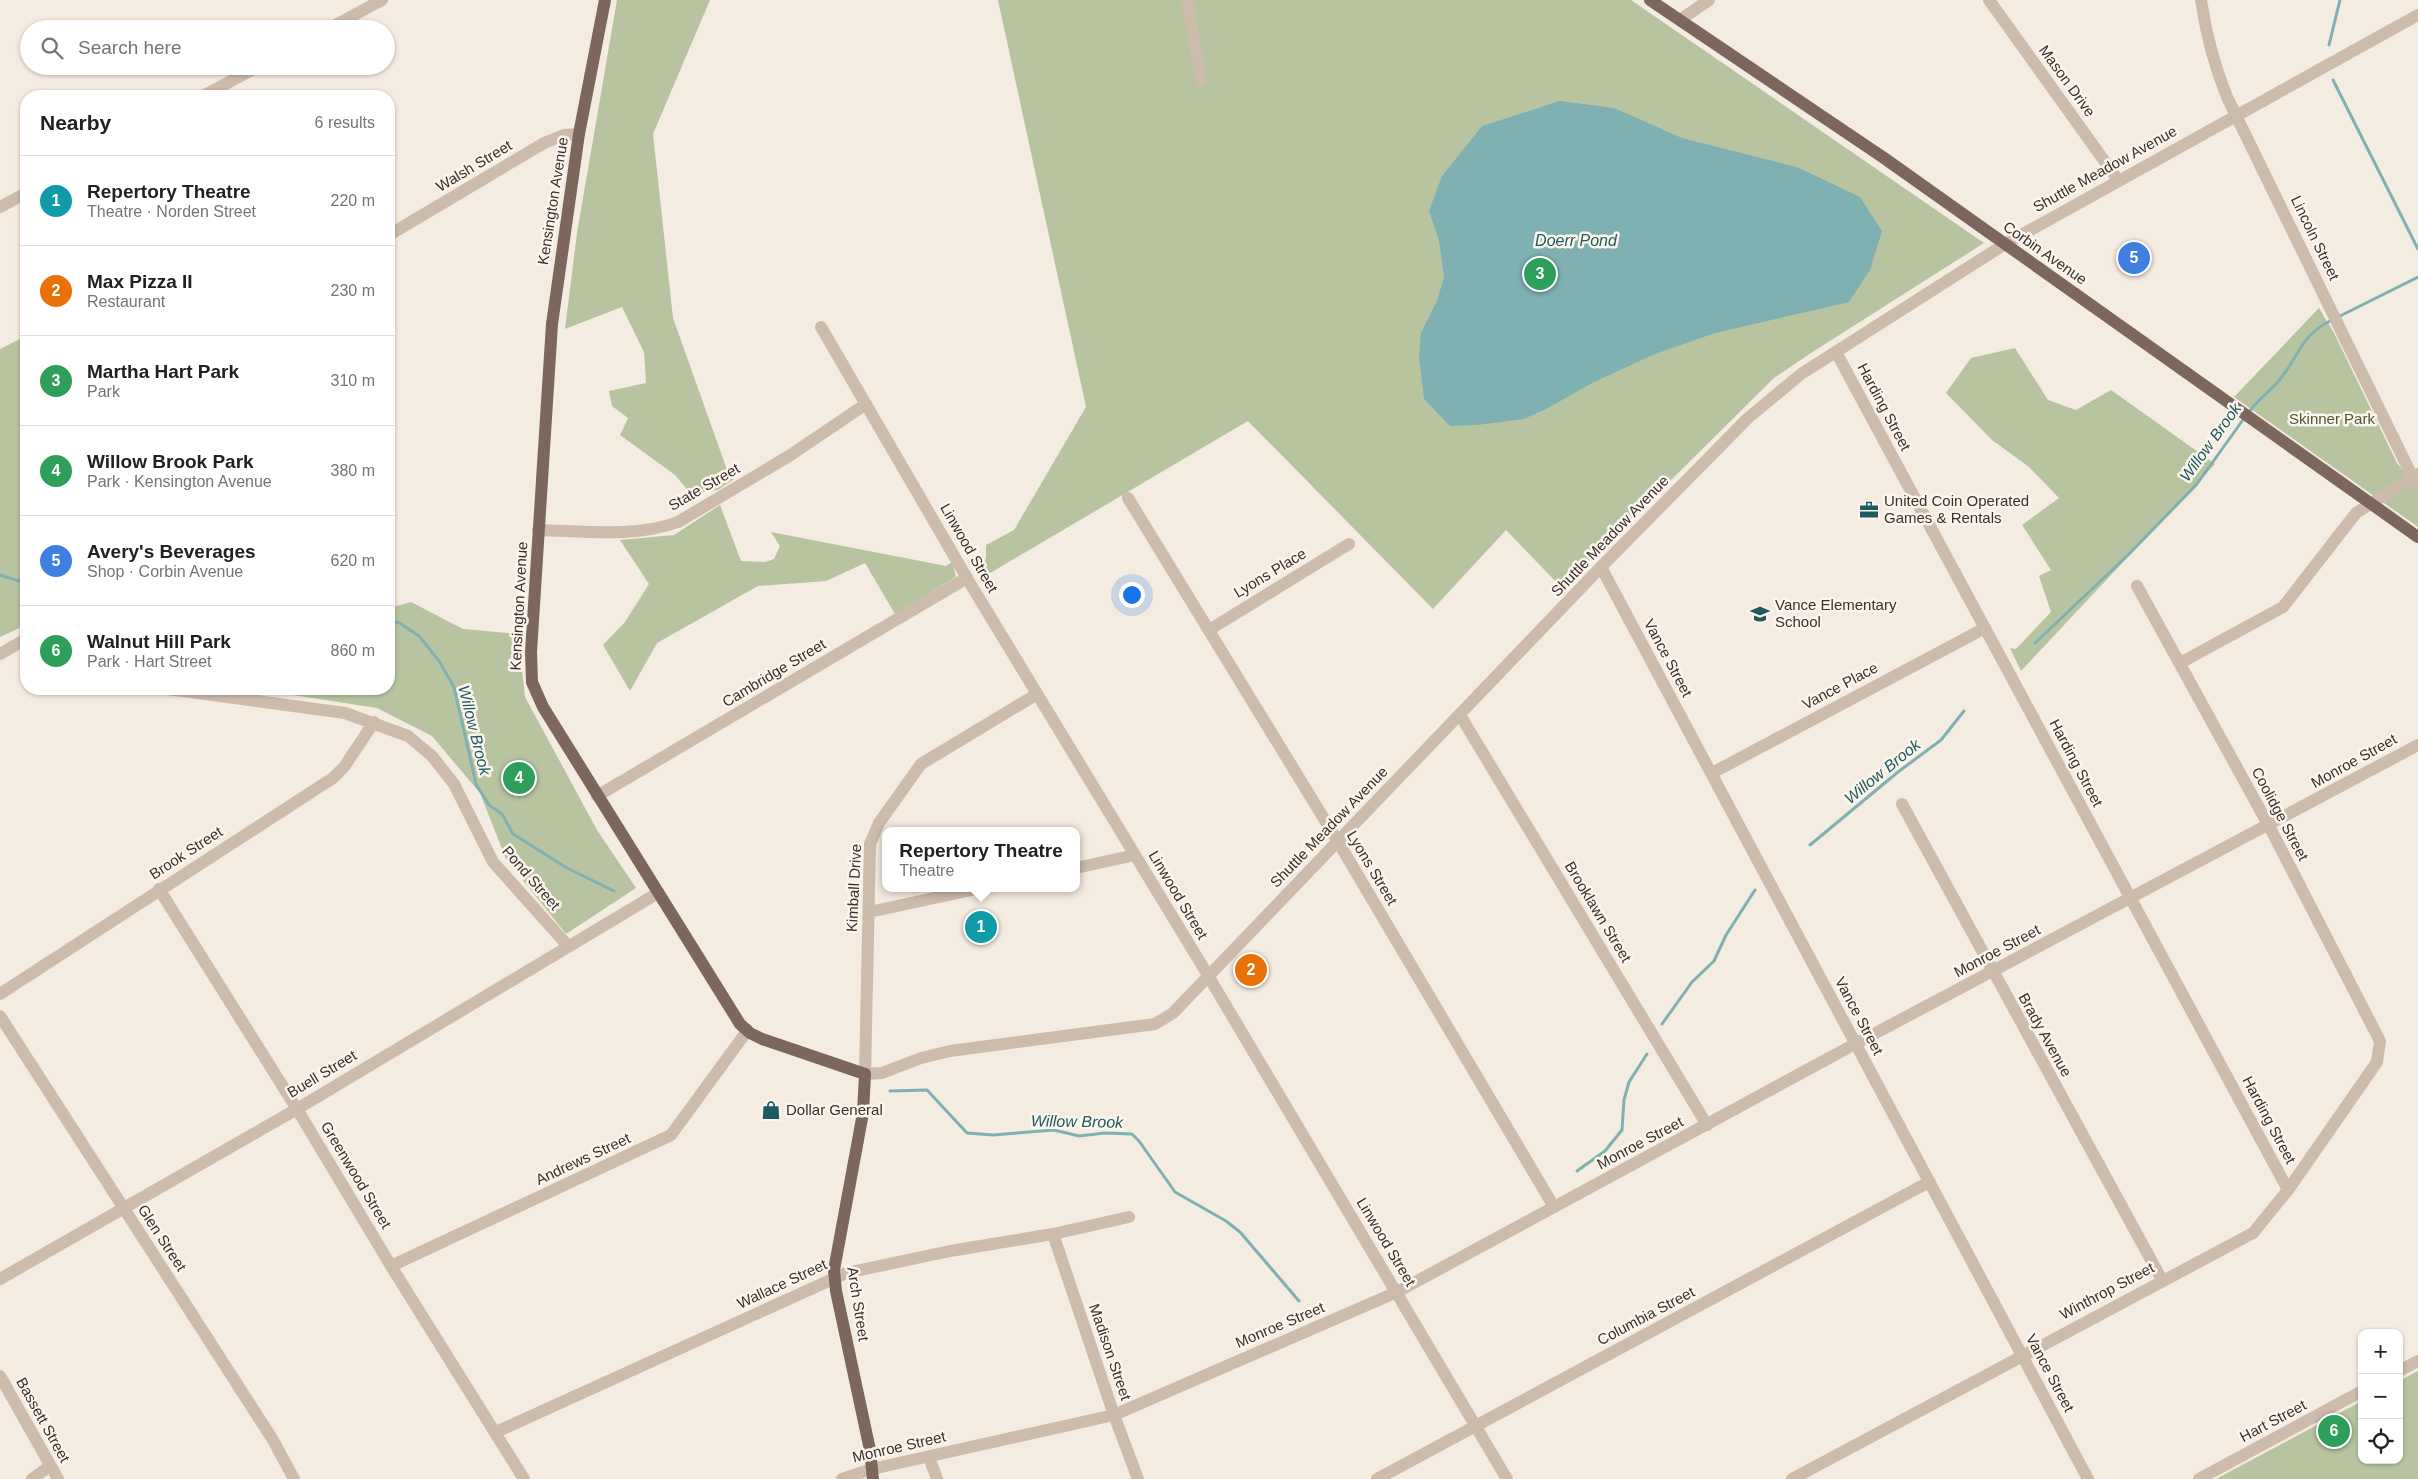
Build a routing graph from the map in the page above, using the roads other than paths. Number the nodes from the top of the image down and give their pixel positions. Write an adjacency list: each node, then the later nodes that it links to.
1 (382, 0): 9 (street)
2 (605, 0): 15 (main road, Kensington Avenue)
3 (1187, 0): 12 (street)
4 (1650, 0): 10 (main road, Corbin Avenue)
5 (1709, 0): 10 (street)
6 (1989, 0): 16 (street, Mason Drive)
7 (2201, 0): 14 (street, Lincoln Street)
8 (2418, 15): 14 (street, Shuttle Meadow Avenue)
9 (345, 20)
10 (1680, 20): 20 (main road, Corbin Avenue)
11 (242, 75): 13 (street)
12 (1201, 80)
13 (214, 90)
14 (2237, 115): 16 (street, Shuttle Meadow Avenue); 24 (street, Lincoln Street)
15 (579, 134): 19 (street, Walsh Street); 27 (main road, Kensington Avenue)
16 (2118, 180): 20 (street, Shuttle Meadow Avenue)
17 (20, 195): 18 (street)
18 (0, 207)
19 (395, 231)
20 (2005, 244): 22 (street, Shuttle Meadow Avenue); 26 (main road, Corbin Avenue)
21 (821, 327): 23 (street, Linwood Street)
22 (1836, 352): 30 (street, Shuttle Meadow Avenue); 33 (street, Harding Street)
23 (866, 404): 27 (street, State Street); 31 (street, Linwood Street)
24 (2416, 478): 26 (street)
25 (1128, 498): 34 (street, Lyons Street)
26 (2370, 503): 28 (main road, Corbin Avenue); 37 (street)
27 (538, 530): 44 (main road, Kensington Avenue)
28 (2418, 537)
29 (1349, 544): 34 (street, Lyons Place)
30 (1601, 567): 40 (street, Shuttle Meadow Avenue); 43 (street, Vance Street)
31 (967, 578): 38 (street, Linwood Street); 44 (street, Cambridge Street)
32 (2137, 586): 37 (street, Coolidge Street)
33 (1985, 628): 43 (street, Vance Place); 53 (street, Harding Street)
34 (1209, 630): 47 (street, Lyons Street)
35 (20, 642): 36 (street)
36 (0, 654)
37 (2180, 663): 46 (street, Coolidge Street)
38 (1037, 694): 48 (street, Linwood Street); 54 (street, Kimball Drive)
39 (212, 695): 41 (street, Pond Street)
40 (1460, 715): 47 (street, Shuttle Meadow Avenue); 65 (street, Brooklawn Street)
41 (374, 722): 50 (street, Brook Street); 55 (street, Pond Street)
42 (2418, 745): 46 (street, Monroe Street)
43 (1712, 773): 61 (street, Vance Street)
44 (597, 796): 52 (main road, Kensington Avenue)
45 (1902, 804): 56 (street, Brady Avenue)
46 (2269, 826): 53 (street, Monroe Street); 62 (street, Coolidge Street)
47 (1337, 840): 57 (street, Shuttle Meadow Avenue); 68 (street, Lyons Street)
48 (1135, 855): 49 (street); 57 (street, Linwood Street)
49 (1080, 867)
50 (159, 889): 58 (street, Brook Street); 64 (street, Greenwood Street)
51 (962, 892): 54 (street)
52 (658, 893): 55 (street, Buell Street); 60 (main road, Kensington Avenue)
53 (2130, 898): 56 (street, Monroe Street); 67 (street, Harding Street)
54 (869, 912): 63 (street, Kimball Drive)
55 (568, 946): 64 (street, Buell Street)
56 (1992, 972): 61 (street, Monroe Street); 75 (street, Brady Avenue)
57 (1209, 977): 63 (street, Shuttle Meadow Avenue); 76 (street, Linwood Street)
58 (0, 994)
59 (0, 1016): 69 (street, Glen Street)
60 (747, 1031): 63 (main road, Kensington Avenue); 72 (street, Andrews Street)
61 (1855, 1044): 65 (street, Monroe Street); 66 (street, Vance Street)
62 (2376, 1062): 67 (street, Winthrop Street)
63 (865, 1074): 73 (main road, Arch Street)
64 (297, 1109): 69 (street, Buell Street); 72 (street, Greenwood Street)
65 (1707, 1125): 68 (street, Monroe Street)
66 (1929, 1182): 77 (street, Vance Street); 83 (street, Columbia Street)
67 (2288, 1190): 75 (street, Winthrop Street)
68 (1554, 1206): 76 (street, Monroe Street)
69 (123, 1208): 74 (street, Buell Street); 90 (street, Glen Street)
70 (1129, 1217): 71 (street, Wallace Street)
71 (1053, 1234): 73 (street, Wallace Street); 82 (street, Madison Street)
72 (391, 1266): 84 (street, Greenwood Street)
73 (834, 1278): 84 (street, Wallace Street); 87 (main road, Arch Street)
74 (0, 1280)
75 (2162, 1280): 77 (street, Winthrop Street)
76 (1396, 1292): 82 (street, Monroe Street); 83 (street, Linwood Street)
77 (2022, 1354): 97 (street, Winthrop Street); 98 (street, Vance Street)
78 (2418, 1361): 79 (street)
79 (2403, 1369)
80 (0, 1376): 86 (street, Bassett Street)
81 (2358, 1394): 99 (street, Hart Street)
82 (1114, 1415): 85 (street, Monroe Street); 94 (street, Madison Street)
83 (1476, 1426): 95 (street, Columbia Street); 96 (street, Linwood Street)
84 (496, 1432): 91 (street, Greenwood Street)
85 (928, 1457): 87 (street, Monroe Street); 93 (street)
86 (50, 1466): 88 (street); 89 (street, Bassett Street)
87 (873, 1474): 92 (street, Monroe Street)
88 (32, 1479)
89 (58, 1479)
90 (294, 1479)
91 (524, 1479)
92 (842, 1479)
93 (937, 1479)
94 (1138, 1479)
95 (1377, 1479)
96 (1508, 1479)
97 (1792, 1479)
98 (2088, 1479)
99 (2199, 1479)

